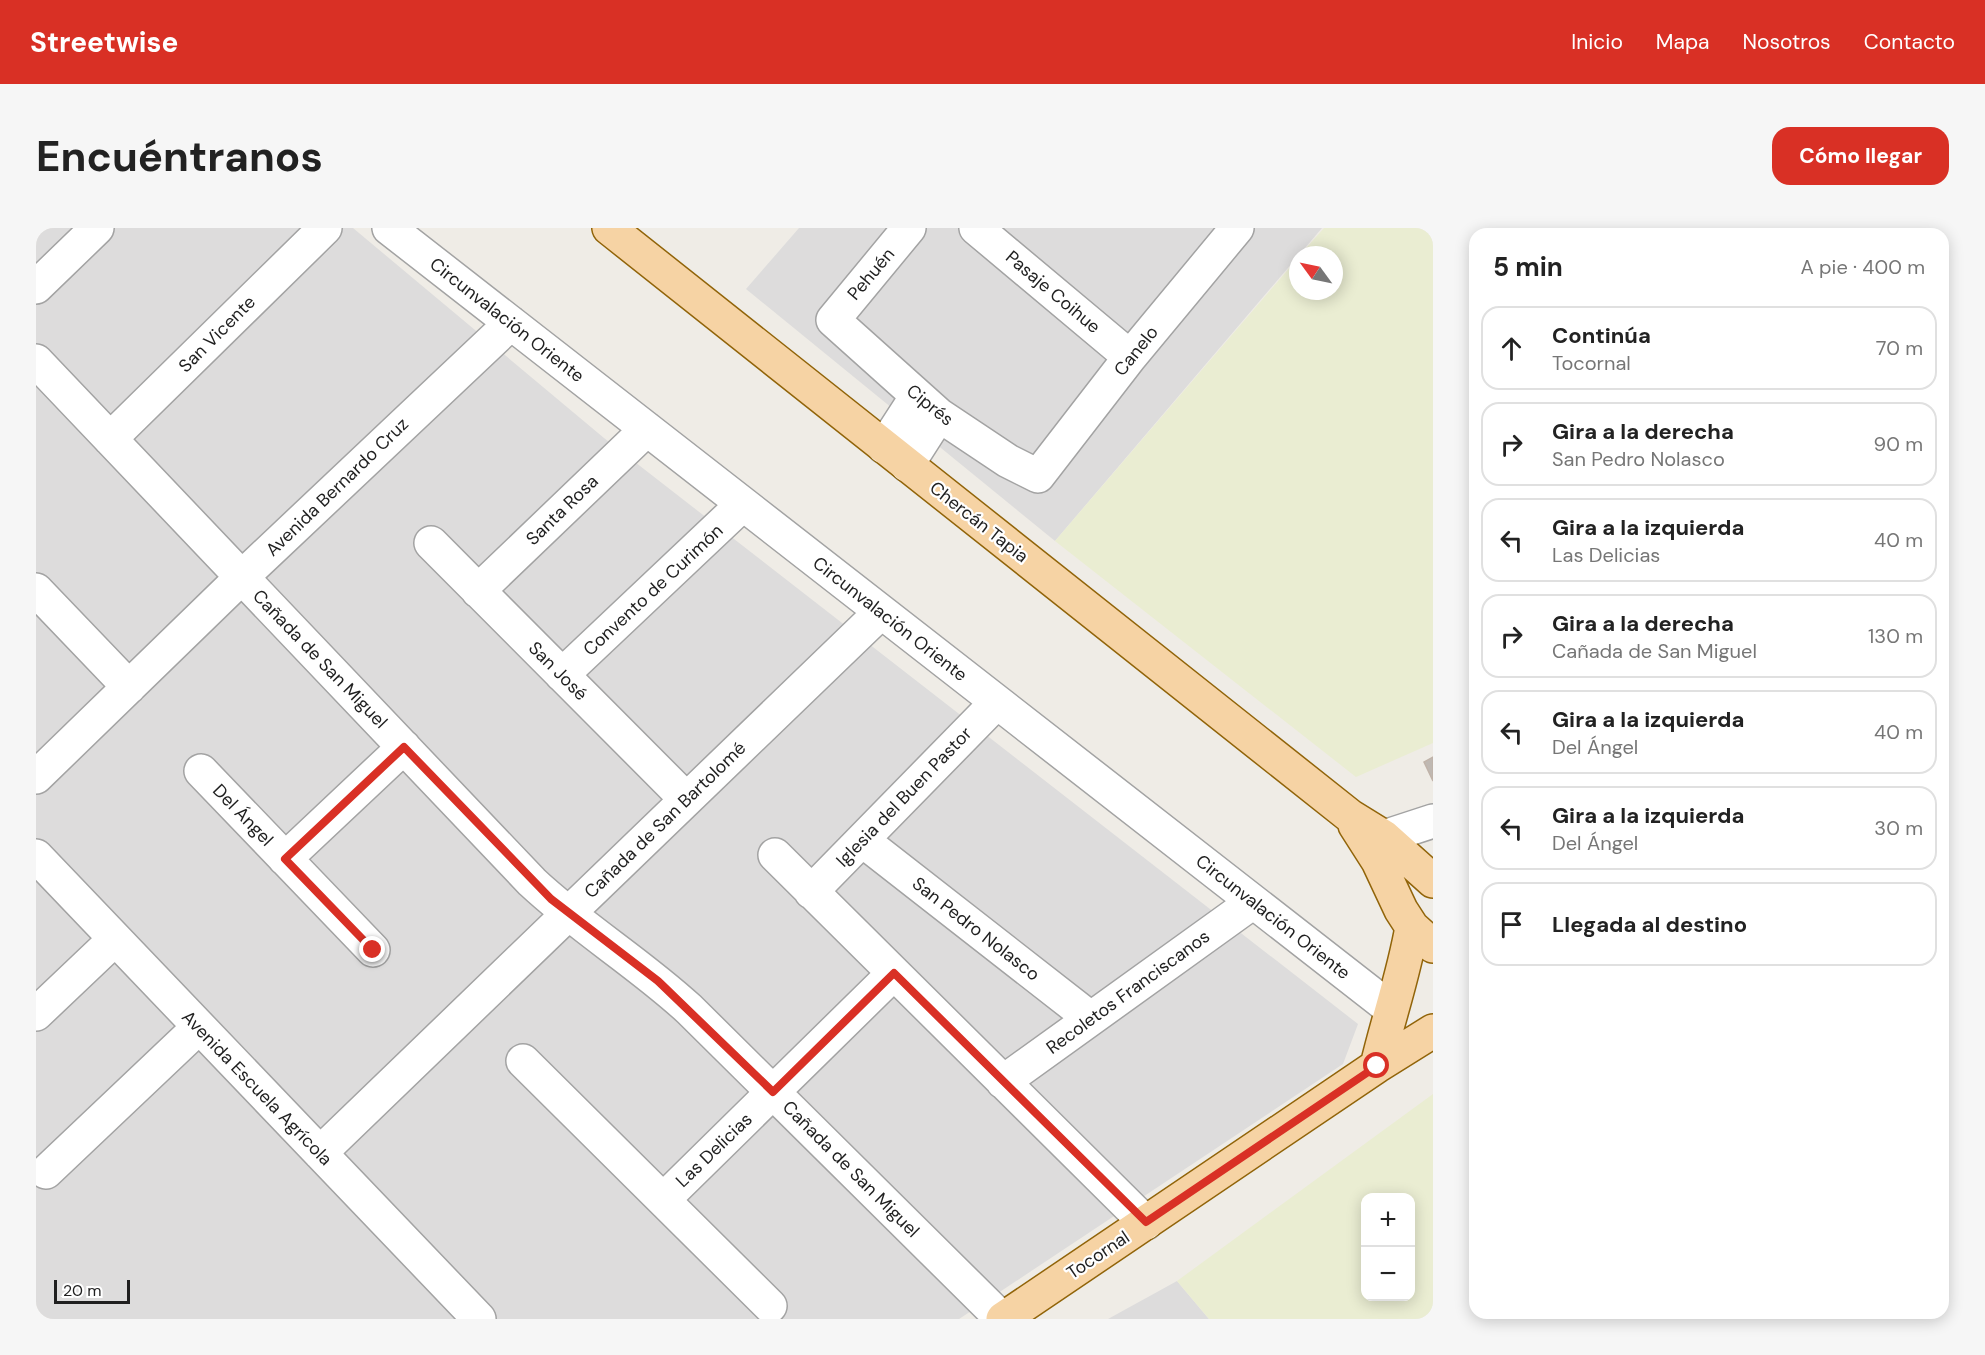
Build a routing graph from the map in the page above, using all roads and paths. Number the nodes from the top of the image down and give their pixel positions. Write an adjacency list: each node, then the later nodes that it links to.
1 (97, 228): 8 (street)
2 (325, 228): 15 (street, San Vicente)
3 (389, 228): 10 (street, Circunvalación Oriente)
4 (609, 228): 16 (main road, Chercán Tapia)
5 (909, 228): 9 (street, Pehuén)
6 (976, 228): 11 (street, Pasaje Coihue)
7 (1230, 231): 11 (street, Canelo)
8 (36, 287)
9 (833, 320): 13 (street, Ciprés)
10 (510, 322): 14 (street, Circunvalación Oriente); 20 (street, Avenida Bernardo Cruz)
11 (1130, 357): 17 (street, Canelo)
12 (36, 361): 15 (street, Cañada de San Miguel)
13 (928, 405): 16 (street); 17 (street, Ciprés)
14 (647, 429): 18 (street, Circunvalación Oriente); 22 (street, Santa Rosa)
15 (110, 439): 20 (street, Cañada de San Miguel)
16 (896, 456): 31 (main road, Chercán Tapia)
17 (1038, 476)
18 (743, 504): 23 (street, Circunvalación Oriente); 24 (street, Convento de Curimón)
19 (430, 543): 22 (street, San José)
20 (242, 577): 25 (street, Avenida Bernardo Cruz); 27 (street, Cañada de San Miguel)
21 (36, 590): 25 (street)
22 (478, 591): 24 (street, San José)
23 (881, 612): 26 (street, Circunvalación Oriente); 30 (street, Cañada de San Bartolomé)
24 (562, 675): 30 (street, San José)
25 (129, 687): 29 (street, Avenida Bernardo Cruz)
26 (997, 702): 34 (street, Iglesia del Buen Pastor); 40 (street, Circunvalación Oriente)
27 (404, 747): 37 (street, Del Ángel); 41 (street, Cañada de San Miguel)
28 (201, 771): 37 (street, Del Ángel)
29 (36, 777)
30 (686, 800): 41 (street, Cañada de San Bartolomé)
31 (1350, 816): 33 (main road, Chercán Tapia); 42 (main road, Chercán Tapia)
32 (1433, 821): 33 (street)
33 (1384, 837): 38 (main road, Chercán Tapia)
34 (862, 840): 39 (street, Iglesia del Buen Pastor); 48 (street, San Pedro Nolasco)
35 (775, 855): 39 (street)
36 (36, 856): 43 (street, Avenida Escuela Agrícola)
37 (285, 859): 44 (street, Del Ángel)
38 (1433, 881)
39 (811, 892): 45 (street)
40 (1253, 902): 46 (street, Circunvalación Oriente); 48 (street, Recoletos Franciscanos)
41 (568, 914): 54 (street, Cañada de San Miguel); 55 (street, Cañada de San Bartolomé)
42 (1426, 932): 46 (main road)
43 (115, 939): 47 (street); 49 (street, Avenida Escuela Agrícola)
44 (373, 950)
45 (894, 973): 53 (street); 54 (street, Las Delicias)
46 (1391, 1009): 52 (main road)
47 (36, 1014)
48 (1090, 1018): 53 (street, Recoletos Franciscanos)
49 (199, 1027): 55 (street, Avenida Escuela Agrícola); 56 (street)
50 (1433, 1031): 52 (main road, Tocornal)
51 (523, 1061): 57 (street, Las Delicias)
52 (1377, 1066): 58 (main road, Tocornal)
53 (1003, 1082): 58 (street)
54 (773, 1092): 57 (street, Las Delicias); 61 (street, Cañada de San Miguel)
55 (320, 1153): 60 (street, Avenida Escuela Agrícola)
56 (46, 1172)
57 (663, 1200): 59 (street, Las Delicias)
58 (1146, 1222): 61 (main road, Tocornal)
59 (770, 1306)
60 (479, 1319)
61 (1003, 1319)

